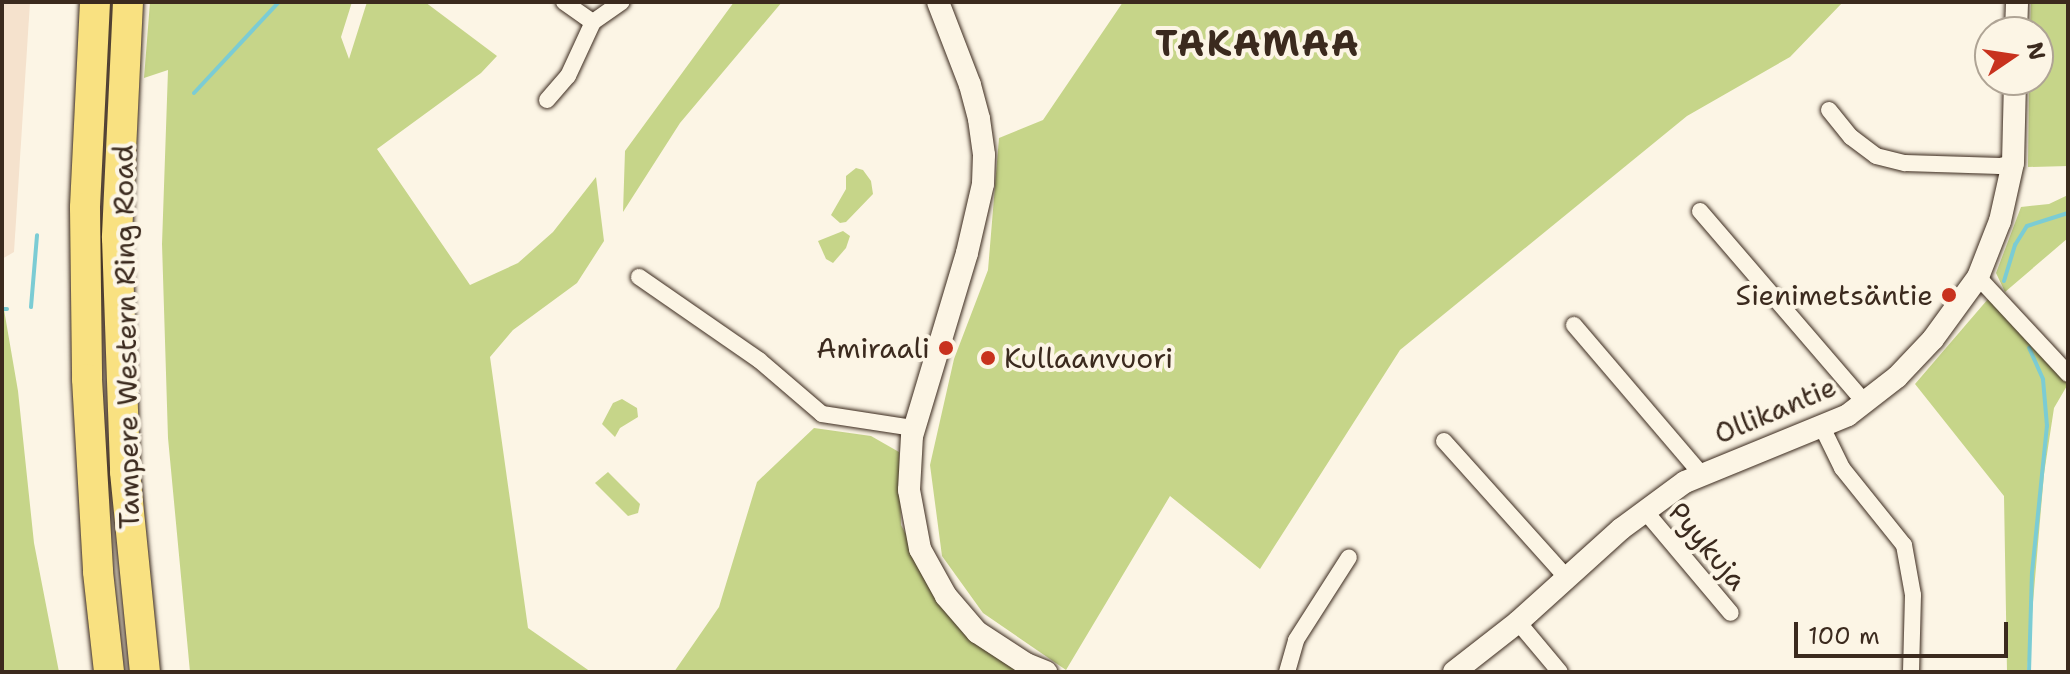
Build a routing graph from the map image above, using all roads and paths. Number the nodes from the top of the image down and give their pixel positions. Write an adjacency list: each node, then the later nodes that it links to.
1 (95, 2): 26 (highway, Tampere Western Ring Road)
2 (128, 2): 27 (highway, Tampere Western Ring Road)
3 (564, 2): 6 (street)
4 (622, 2): 6 (street)
5 (938, 2): 18 (street)
6 (593, 22): 8 (street)
7 (2015, 96): 10 (street, Ollikantie)
8 (547, 100)
9 (1829, 110): 10 (street)
10 (2013, 163): 13 (street, Ollikantie)
11 (1700, 211): 16 (street)
12 (639, 277): 18 (street)
13 (1978, 277): 15 (street); 16 (street, Ollikantie)
14 (1574, 325): 20 (street)
15 (2068, 374)
16 (1865, 403): 17 (street, Ollikantie)
17 (1822, 427): 20 (street, Ollikantie); 32 (street)
18 (914, 428): 28 (street)
19 (1444, 441): 23 (street)
20 (1702, 475): 21 (street, Ollikantie)
21 (1645, 511): 23 (street, Ollikantie); 24 (street, Pyykuja)
22 (1349, 557): 29 (street)
23 (1568, 579): 25 (street, Ollikantie)
24 (1731, 613)
25 (1518, 622): 30 (street, Ollikantie); 31 (street)
26 (109, 672)
27 (145, 672)
28 (1046, 672)
29 (1287, 672)
30 (1454, 672)
31 (1560, 672)
32 (1911, 672)

